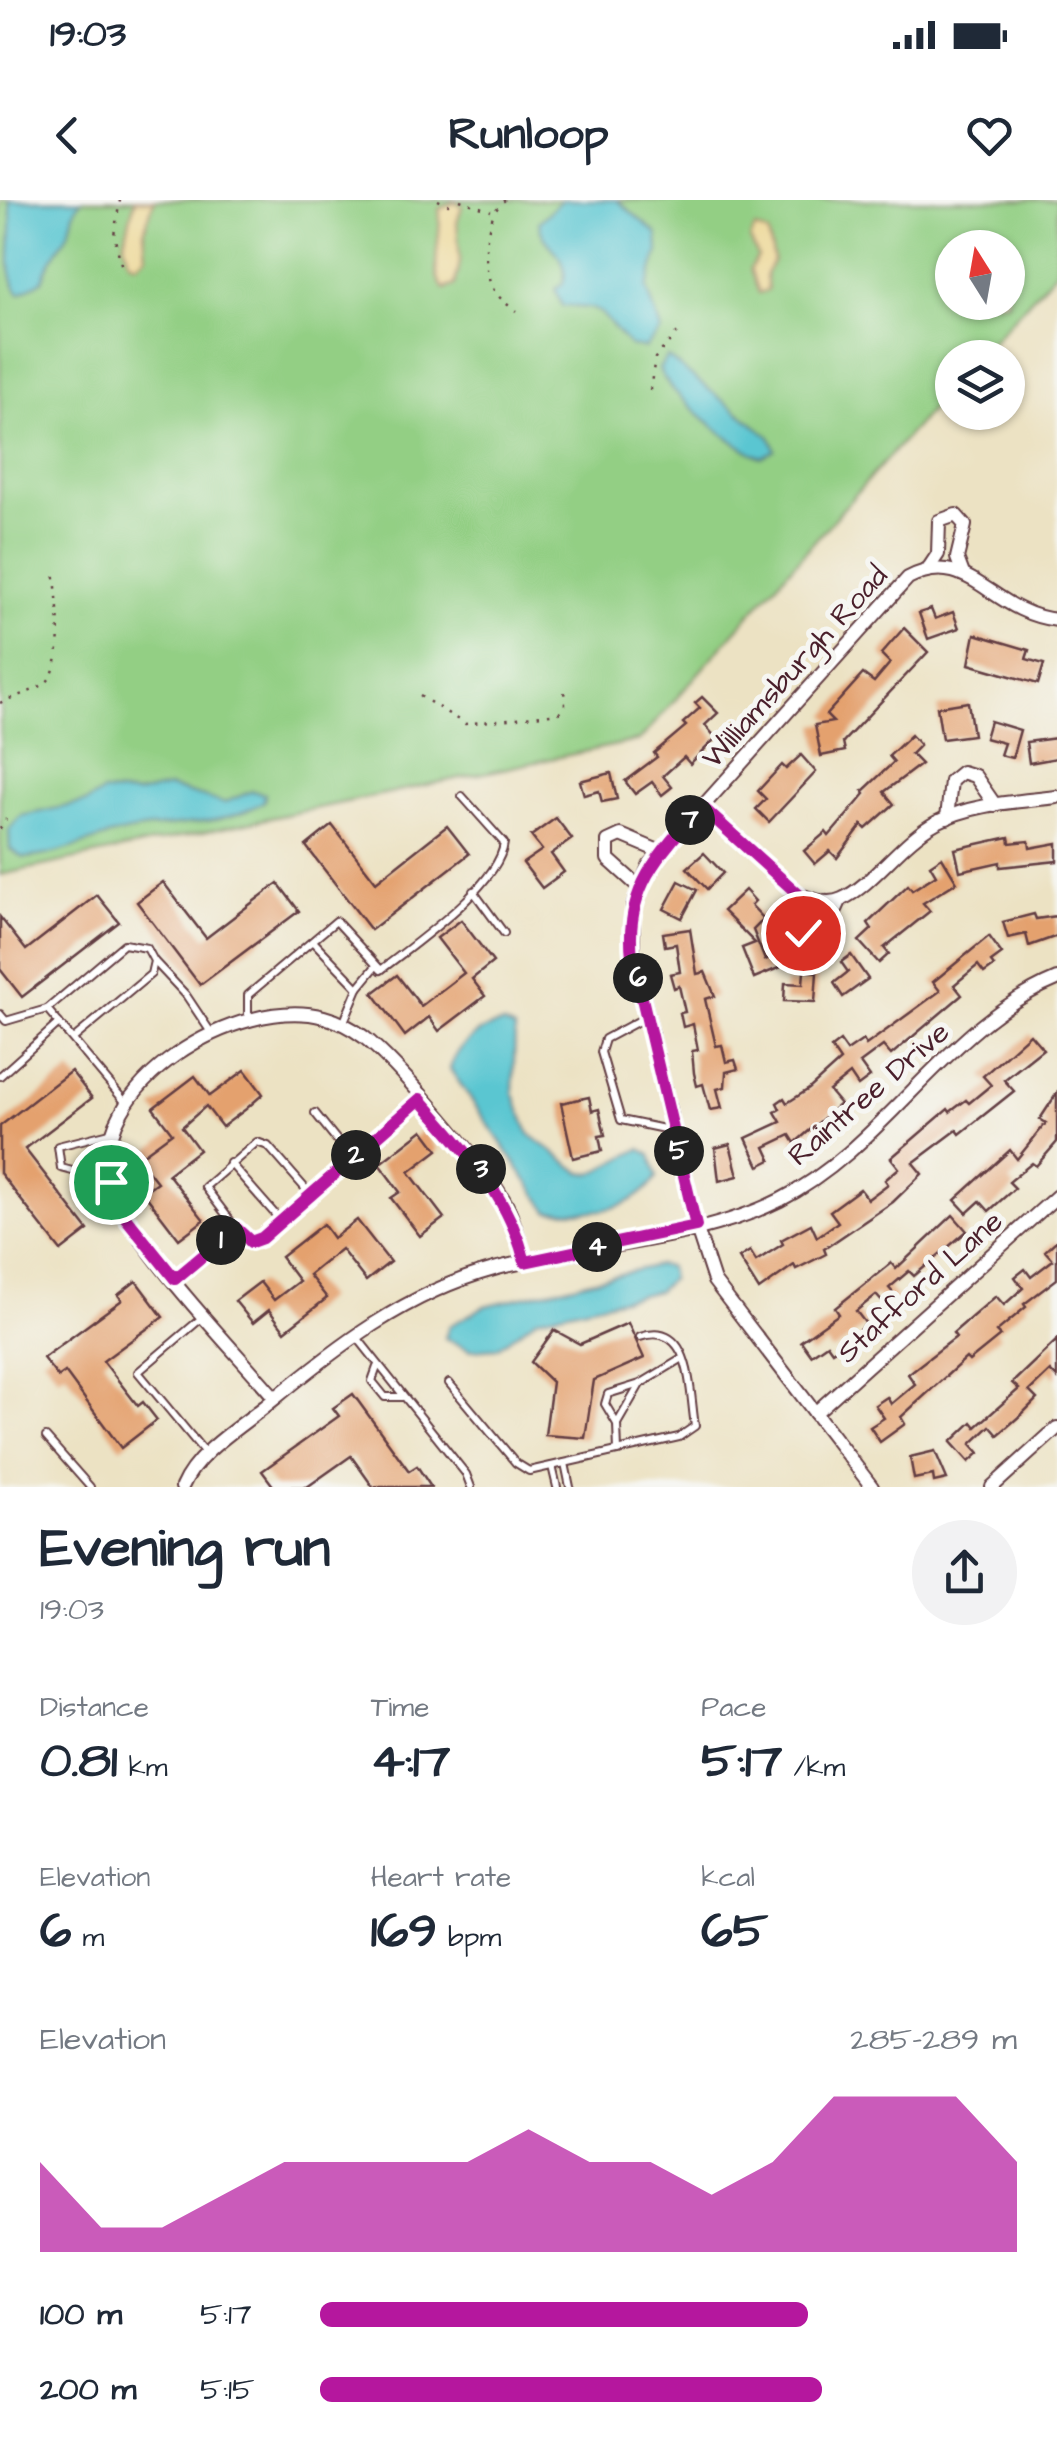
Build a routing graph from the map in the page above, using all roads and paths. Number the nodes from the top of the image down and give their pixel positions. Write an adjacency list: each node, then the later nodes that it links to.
1 (120, 200): 7 (path)
2 (438, 200): 3 (path)
3 (452, 200)
4 (460, 200): 6 (path)
5 (505, 200): 6 (path)
6 (492, 212): 8 (path)
7 (122, 268)
8 (516, 311)
9 (677, 333): 10 (path)
10 (650, 390)
11 (930, 566): 13 (street, Williamsburgh Road); 13 (street, Williamsburgh Road); 21 (street, Williamsburgh Road)
12 (54, 570): 17 (path)
13 (964, 574): 14 (street, Williamsburgh Road)
14 (1057, 620)
15 (564, 689): 16 (path)
16 (420, 696)
17 (0, 702)
18 (462, 796): 27 (lane)
19 (1057, 798): 20 (street)
20 (995, 806): 22 (street); 22 (street)
21 (702, 807): 25 (street, Williamsburgh Road); 28 (street)
22 (947, 818): 29 (street)
23 (6, 819): 24 (path)
24 (0, 829)
25 (661, 852): 26 (street, Williamsburgh Road); 26 (street)
26 (639, 887): 38 (street)
27 (473, 891): 30 (lane); 33 (lane)
28 (798, 894): 29 (street); 29 (street)
29 (840, 900)
30 (504, 933)
31 (313, 940): 33 (lane); 35 (lane); 39 (lane)
32 (154, 961): 36 (lane); 42 (lane); 43 (lane)
33 (376, 965): 35 (lane)
34 (1057, 978): 56 (street, Raintree Drive)
35 (358, 988): 41 (lane)
36 (47, 1010): 37 (lane); 40 (lane)
37 (0, 1014)
38 (647, 1016): 48 (street); 48 (lane)
39 (249, 1021): 41 (street); 42 (street)
40 (59, 1024): 43 (lane); 44 (lane)
41 (343, 1024): 45 (street)
42 (213, 1035): 46 (street)
43 (73, 1039): 46 (lane)
44 (0, 1076)
45 (420, 1099): 50 (lane); 58 (street)
46 (126, 1104): 49 (street)
47 (315, 1113): 50 (lane)
48 (674, 1131): 56 (street)
49 (110, 1133): 52 (street); 52 (lane)
50 (352, 1159): 53 (lane)
51 (230, 1163): 53 (lane); 55 (lane); 57 (lane)
52 (111, 1182): 59 (street)
53 (311, 1195): 55 (lane)
54 (1057, 1196): 69 (street, Stafford Lane)
55 (281, 1221): 57 (lane)
56 (696, 1226): 58 (street, Raintree Drive); 69 (street)
57 (236, 1228): 59 (lane)
58 (525, 1262): 61 (street, Raintree Drive)
59 (175, 1279): 60 (street)
60 (205, 1315): 68 (street); 74 (lane)
61 (356, 1335): 64 (lane); 68 (street, Raintree Drive)
62 (640, 1337): 63 (lane)
63 (683, 1358): 66 (lane); 73 (lane)
64 (377, 1366): 67 (lane); 67 (lane)
65 (449, 1384): 76 (lane)
66 (640, 1384): 70 (lane); 70 (lane)
67 (404, 1396): 79 (lane)
68 (275, 1398): 74 (street, Raintree Drive)
69 (815, 1413): 82 (street)
70 (617, 1424): 73 (lane)
71 (1057, 1428): 83 (street)
72 (46, 1437): 77 (lane)
73 (618, 1451): 75 (lane)
74 (206, 1454): 78 (street, Raintree Drive)
75 (565, 1463): 76 (lane); 81 (lane)
76 (552, 1466): 80 (lane)
77 (90, 1487)
78 (182, 1487)
79 (470, 1487)
80 (557, 1487)
81 (570, 1487)
82 (872, 1487)
83 (992, 1487)

